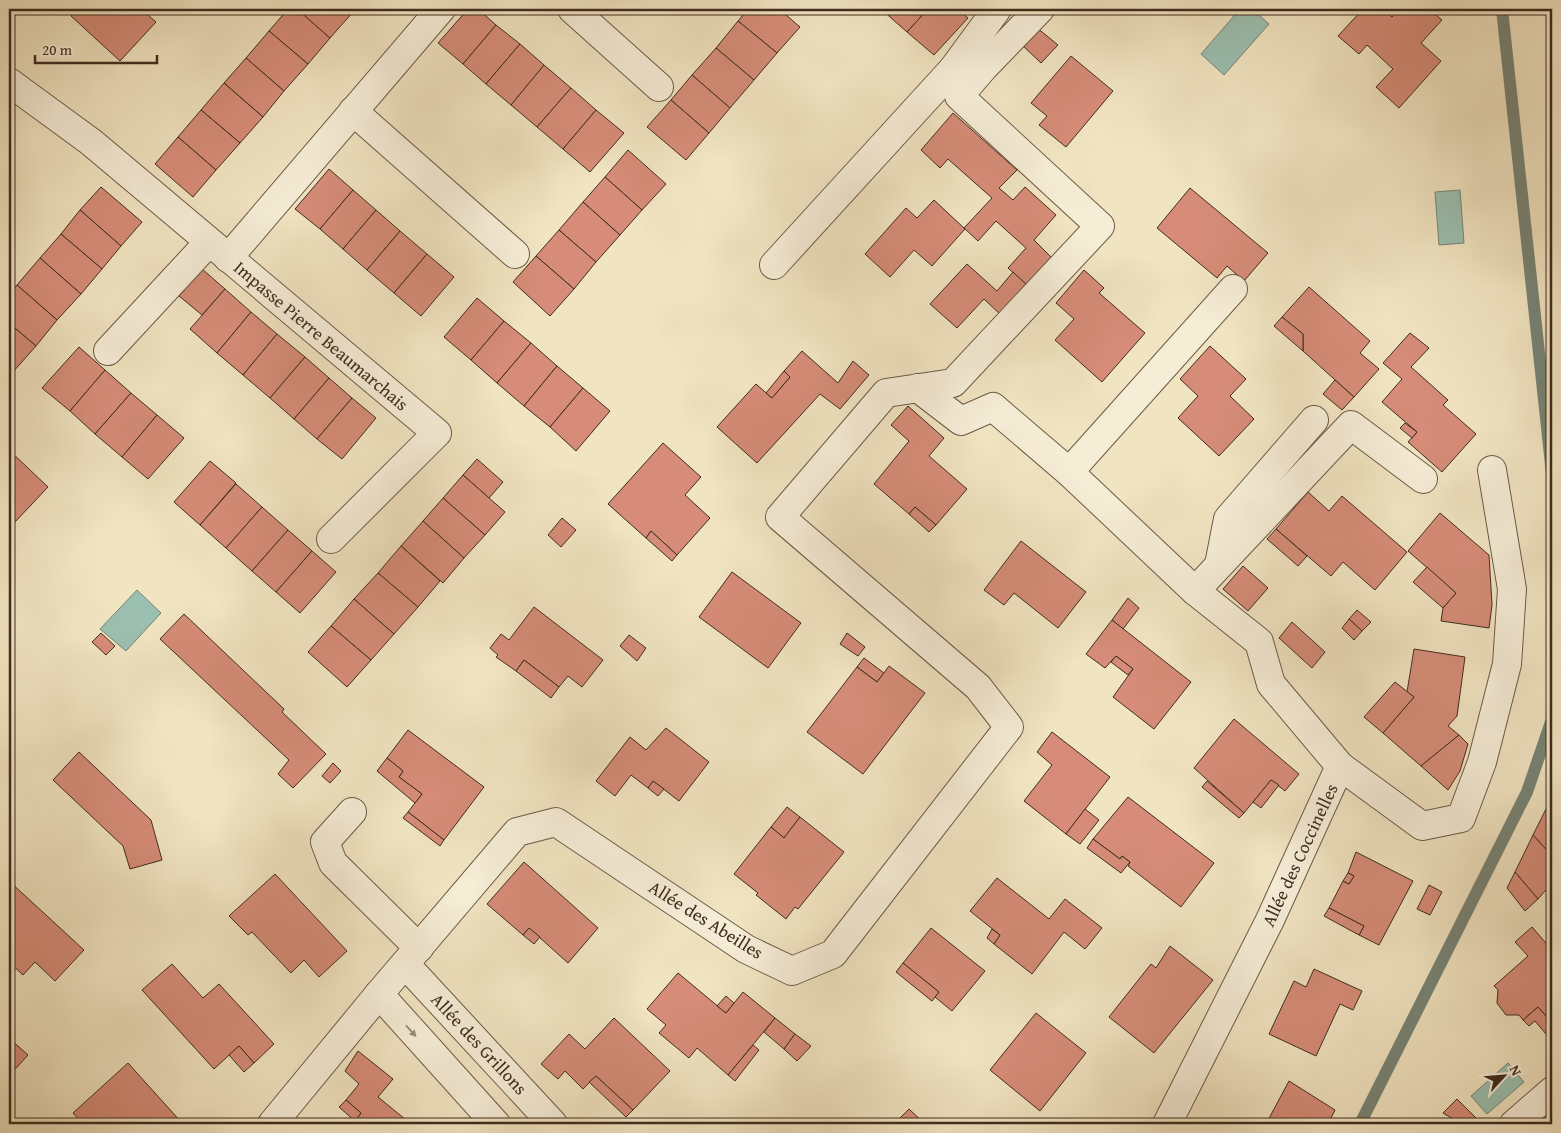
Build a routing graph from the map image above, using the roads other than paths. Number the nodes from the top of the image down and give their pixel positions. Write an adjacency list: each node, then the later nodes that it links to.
1 (572, 9): 7 (street)
2 (997, 9): 5 (street)
3 (1040, 9): 5 (street)
4 (439, 10): 8 (street)
5 (966, 71): 11 (street); 14 (street)
6 (9, 82): 9 (street, Impasse Pierre Beaumarchais)
7 (659, 87)
8 (353, 111): 9 (street); 10 (street)
9 (219, 250): 13 (street); 19 (street, Impasse Pierre Beaumarchais)
10 (515, 254)
11 (774, 265)
12 (1233, 289): 17 (street)
13 (108, 351)
14 (918, 388): 17 (street, Allée des Coccinelles); 24 (street, Allée des Abeilles)
15 (1314, 420): 20 (street)
16 (1492, 470): 22 (street)
17 (1068, 472): 21 (street, Allée des Coccinelles)
18 (1424, 479): 20 (street)
19 (331, 539)
20 (1219, 565): 21 (street)
21 (1195, 591): 22 (street, Allée des Coccinelles)
22 (1340, 766): 30 (street, Allée des Coccinelles)
23 (352, 812): 24 (street, Allée des Grillons)
24 (412, 956): 25 (street, Allée des Abeilles); 29 (street, Allée des Grillons)
25 (379, 994): 27 (street, Allée des Abeilles); 28 (street, one-way to 28)
26 (1552, 1091): 31 (street)
27 (272, 1124)
28 (496, 1124)
29 (553, 1124)
30 (1167, 1124)
31 (1514, 1124)

